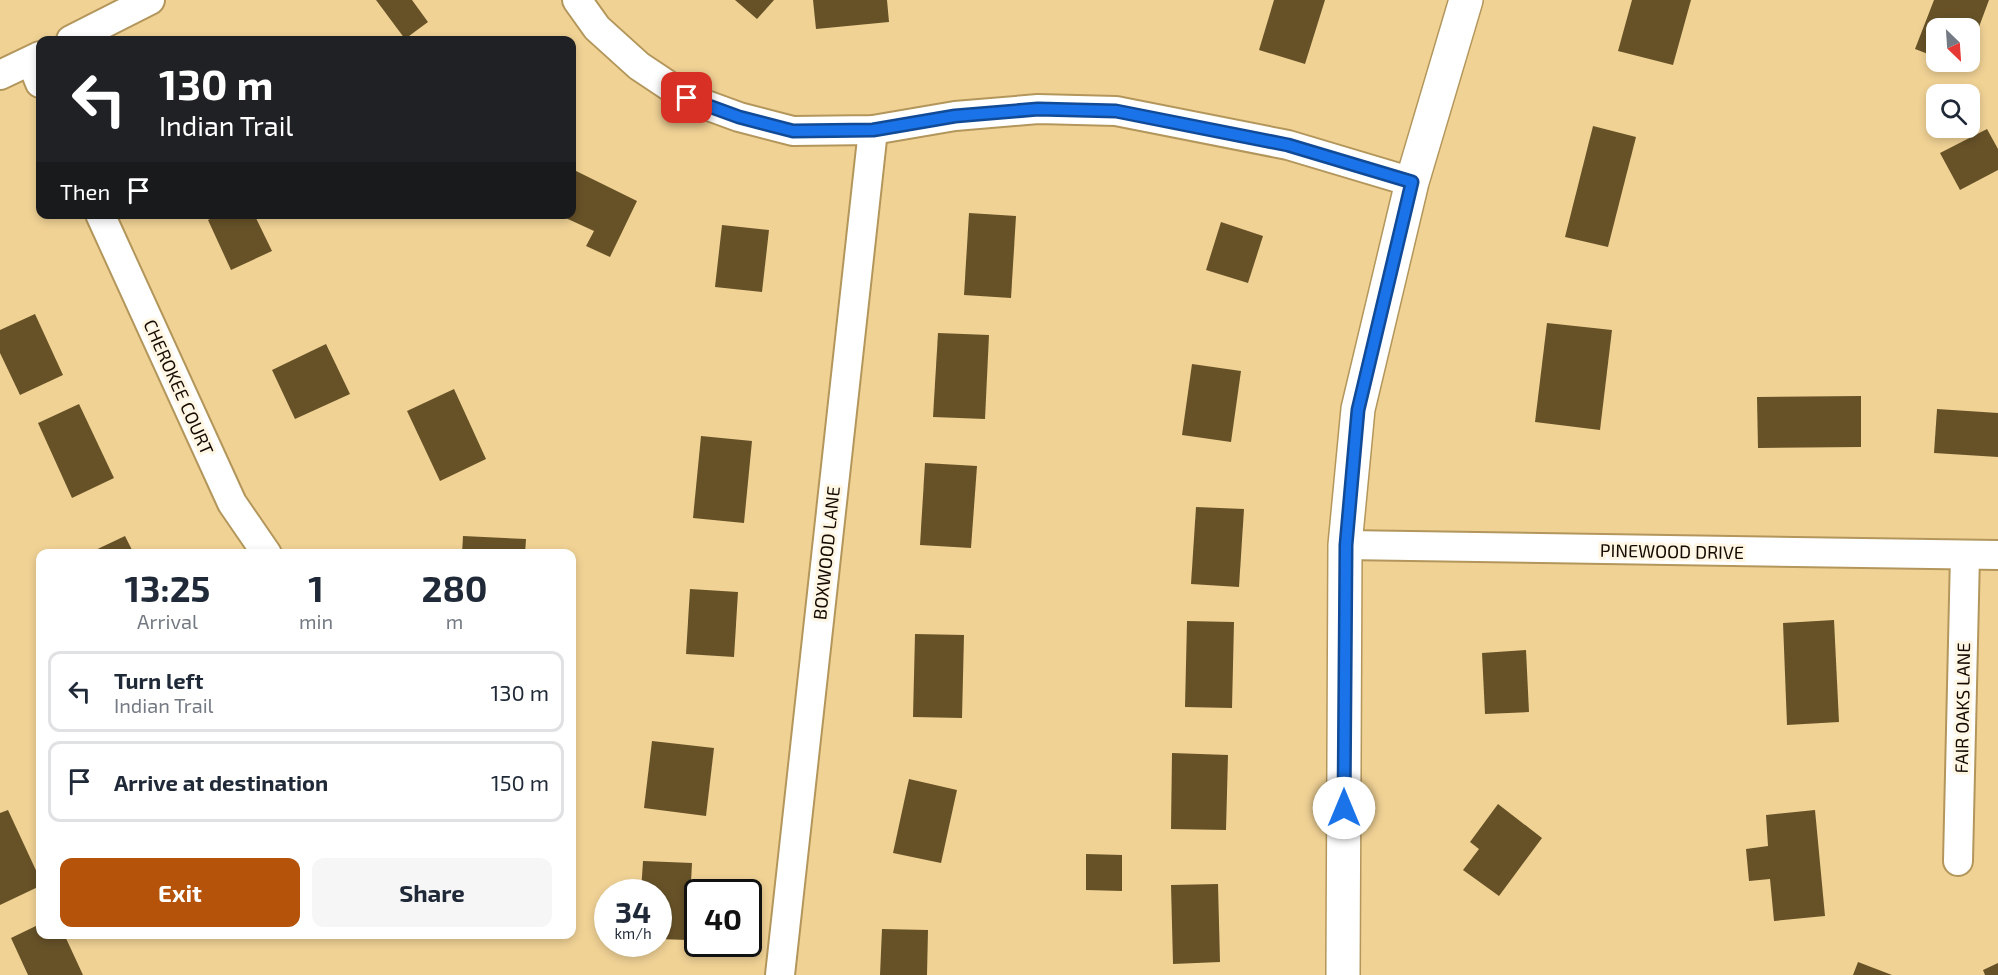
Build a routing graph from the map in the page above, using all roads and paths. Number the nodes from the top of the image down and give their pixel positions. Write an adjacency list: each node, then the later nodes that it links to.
1 (150, 0): 4 (street)
2 (577, 0): 7 (street)
3 (1466, 0): 8 (street)
4 (79, 36)
5 (36, 67): 6 (street)
6 (0, 75)
7 (873, 130): 8 (street); 15 (street, BOXWOOD LANE)
8 (1412, 182): 10 (street)
9 (102, 219): 11 (street, CHEROKEE COURT)
10 (1346, 545): 12 (street, PINEWOOD DRIVE); 16 (street)
11 (264, 549)
12 (1965, 555): 13 (street, PINEWOOD DRIVE); 14 (street, FAIR OAKS LANE)
13 (1998, 555)
14 (1958, 861)
15 (780, 975)
16 (1343, 975)

